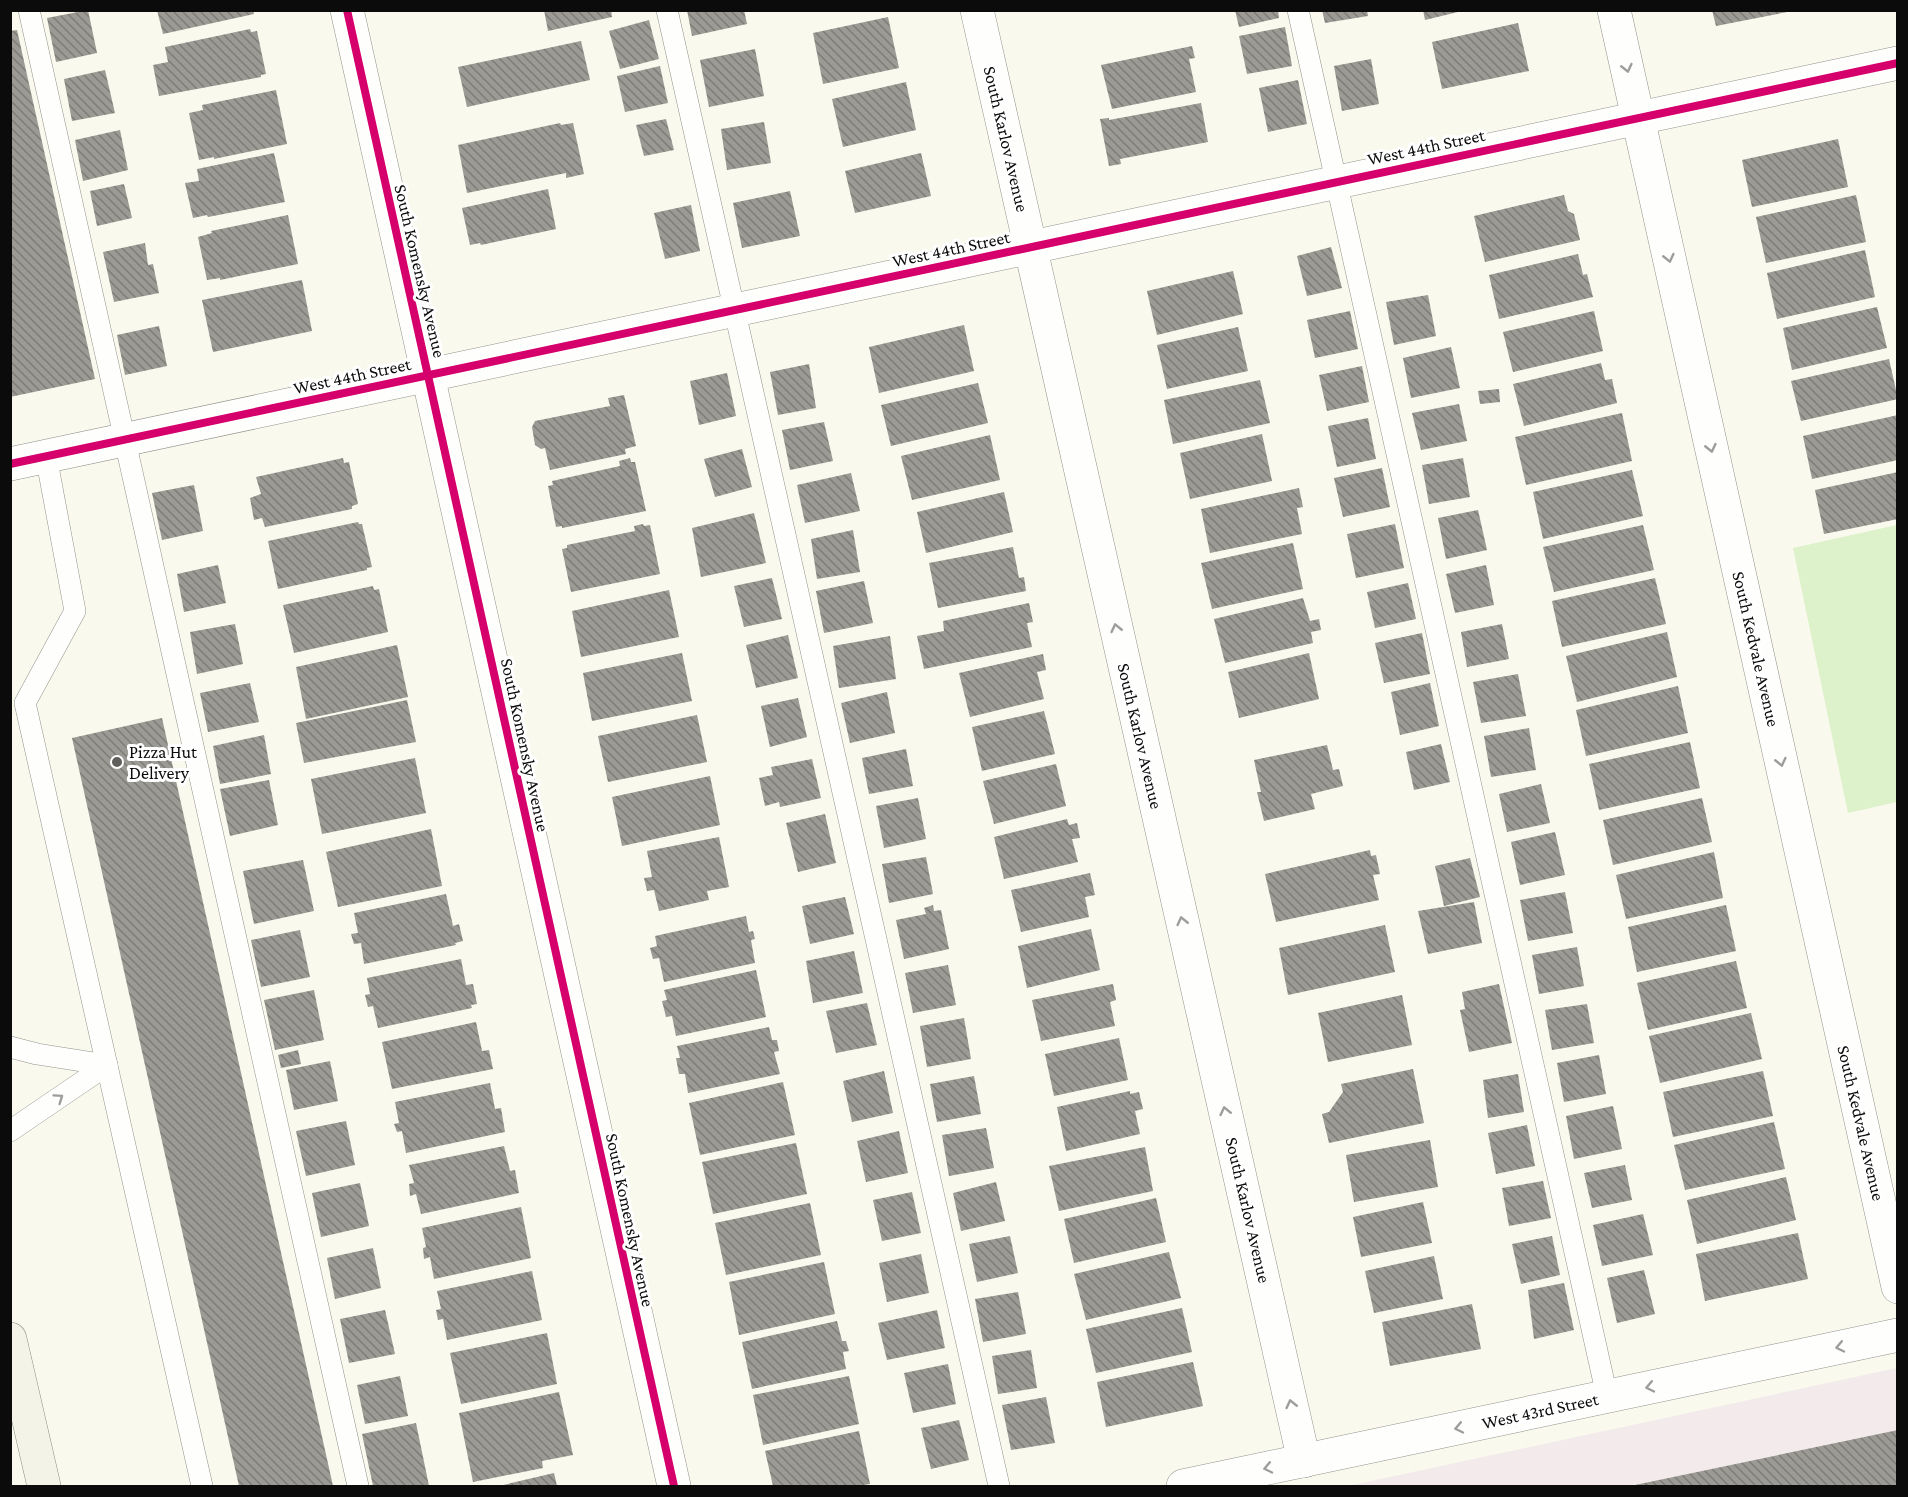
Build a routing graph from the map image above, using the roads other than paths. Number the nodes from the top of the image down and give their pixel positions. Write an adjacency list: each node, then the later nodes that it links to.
1 (29, 10): 13 (lane)
2 (347, 10): 12 (street, South Komensky Avenue)
3 (667, 10): 11 (lane)
4 (977, 10): 10 (street, South Karlov Avenue)
5 (1298, 10): 9 (lane)
6 (1614, 10): 8 (street, South Kedvale Avenue, one-way to 8)
7 (1898, 63): 8 (street, West 44th Street)
8 (1638, 118): 9 (street, West 44th Street); 19 (street, South Kedvale Avenue, one-way to 19)
9 (1336, 182): 10 (street, West 44th Street); 22 (lane)
10 (1030, 247): 11 (street, West 44th Street); 23 (street, South Karlov Avenue, one-way to 10)
11 (735, 310): 12 (street, West 44th Street); 28 (lane)
12 (428, 375): 13 (street, West 44th Street); 27 (street, South Komensky Avenue)
13 (125, 439): 14 (street, West 44th Street); 26 (lane)
14 (46, 456): 15 (street, West 44th Street); 17 (lane)
15 (10, 464)
16 (10, 1047): 17 (lane)
17 (106, 1065): 18 (lane, one-way to 17); 25 (lane)
18 (10, 1131)
19 (1898, 1287)
20 (1898, 1335): 22 (street, West 43rd Street, one-way to 22)
21 (10, 1340): 24 (main road)
22 (1607, 1396): 23 (street, West 43rd Street, one-way to 23)
23 (1304, 1461): 29 (street, West 43rd Street, one-way to 29)
24 (44, 1486)
25 (202, 1486)
26 (358, 1486)
27 (674, 1486)
28 (999, 1486)
29 (1183, 1486)

